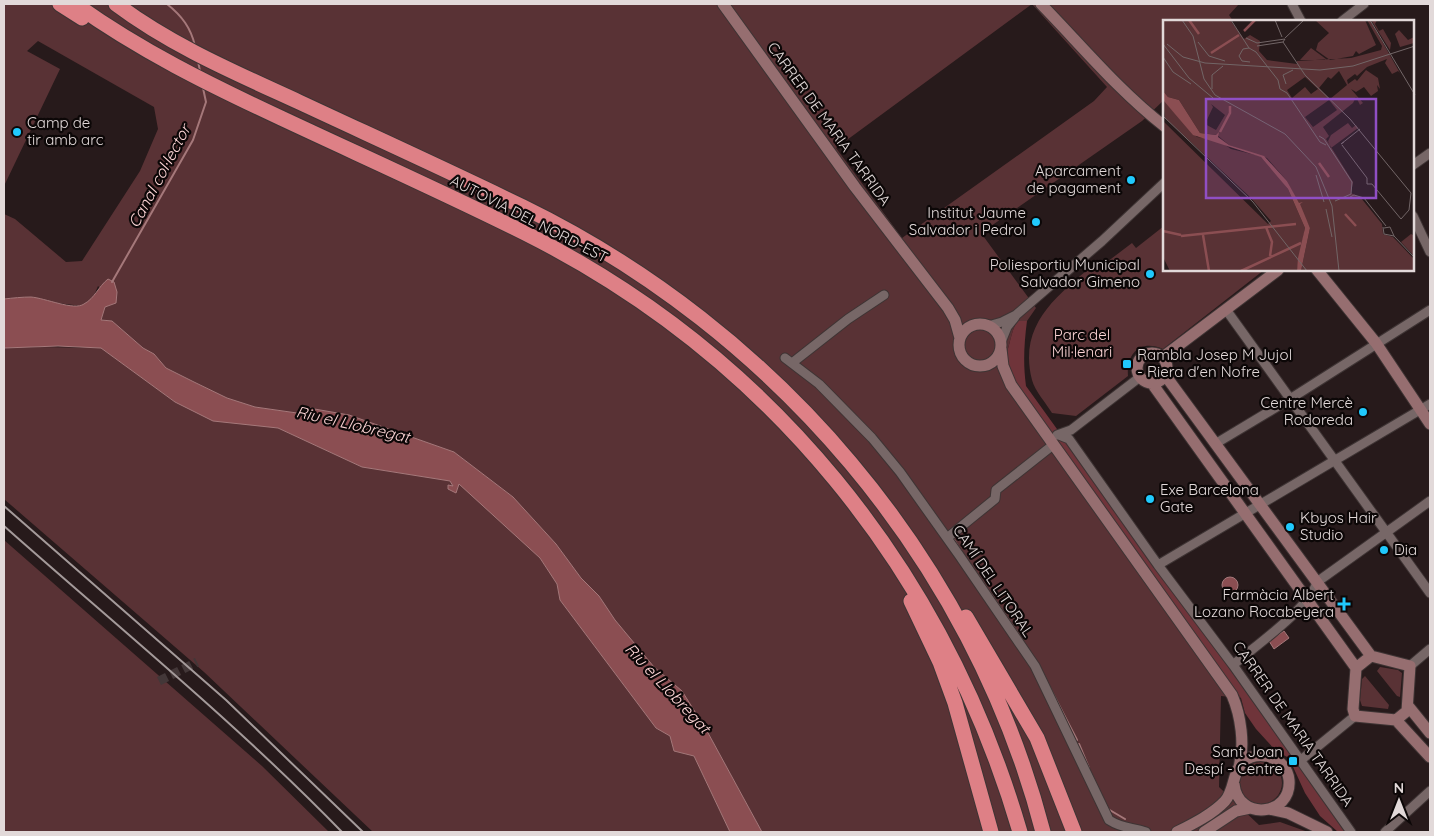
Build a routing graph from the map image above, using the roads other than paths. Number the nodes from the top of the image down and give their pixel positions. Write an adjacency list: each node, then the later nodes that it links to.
1 (60, 4): 12 (highway)
2 (75, 4): 12 (highway, AUTOVIA DEL NORD-EST)
3 (116, 4): 9 (highway, AUTOVIA DEL NORD-EST)
4 (121, 4): 9 (highway)
5 (723, 4): 22 (street, CARRER DE MARIA TARRIDA)
6 (1043, 4): 13 (street)
7 (1292, 4): 10 (street)
8 (1364, 4): 11 (street)
9 (134, 17): 45 (highway, AUTOVIA DEL NORD-EST)
10 (1300, 20)
11 (1343, 20)
12 (158, 60): 48 (highway, AUTOVIA DEL NORD-EST)
13 (1163, 125)
14 (1430, 153): 15 (street)
15 (1414, 164)
16 (1163, 184): 25 (street)
17 (1414, 218): 18 (street)
18 (1430, 252)
19 (1277, 271): 23 (street)
20 (1318, 271): 28 (street)
21 (884, 295): 47 (street, CAMÍ DEL LITORAL)
22 (948, 308): 26 (street, CARRER DE MARIA TARRIDA); 27 (street, CARRER DE MARIA TARRIDA)
23 (1227, 310): 30 (street); 35 (street)
24 (1430, 310): 28 (street)
25 (1016, 315): 26 (street); 29 (street)
26 (983, 325): 27 (street); 29 (street)
27 (960, 338): 31 (street)
28 (1376, 343): 35 (street); 36 (street)
29 (1001, 345): 31 (street); 34 (street)
30 (1163, 357): 32 (street); 33 (street)
31 (978, 366): 34 (street)
32 (1165, 375): 33 (street); 40 (street)
33 (1145, 380): 38 (street); 44 (street)
34 (1011, 385): 39 (street)
35 (1290, 399): 40 (street); 41 (street)
36 (1425, 407): 37 (street); 41 (street)
37 (1430, 424)
38 (1070, 434): 39 (street); 49 (street, CARRER DE MARIA TARRIDA)
39 (1053, 439): 47 (street); 62 (street)
40 (1215, 444): 43 (street)
41 (1335, 460): 43 (street); 46 (street)
42 (1430, 501): 46 (street)
43 (1260, 505): 44 (street); 50 (street)
44 (1244, 515): 49 (street); 52 (street)
45 (904, 532): 75 (highway, AUTOVIA DEL NORD-EST); 76 (highway)
46 (1385, 533): 50 (street); 51 (street)
47 (947, 538): 77 (street, CAMÍ DEL LITORAL)
48 (884, 543): 73 (highway); 74 (highway, AUTOVIA DEL NORD-EST)
49 (1158, 565): 55 (street, CARRER DE MARIA TARRIDA)
50 (1317, 582): 52 (street); 54 (street)
51 (1430, 593)
52 (1306, 598): 55 (street); 57 (street)
53 (1430, 649): 56 (street)
54 (1372, 656): 56 (street); 57 (street)
55 (1233, 665): 65 (street, CARRER DE MARIA TARRIDA)
56 (1410, 666): 58 (street)
57 (1356, 668): 59 (street)
58 (1409, 707): 60 (street); 61 (street)
59 (1355, 716): 60 (street); 65 (street)
60 (1396, 720): 64 (street)
61 (1430, 733)
62 (1242, 738): 63 (street); 66 (street)
63 (1264, 756): 66 (street); 68 (street)
64 (1430, 757)
65 (1301, 760): 81 (street, CARRER DE MARIA TARRIDA)
66 (1239, 767): 67 (street)
67 (1234, 784): 70 (street); 78 (street)
68 (1288, 791): 71 (street); 72 (street)
69 (1430, 791): 82 (street)
70 (1250, 808): 71 (street); 79 (street)
71 (1269, 809): 72 (street)
72 (1298, 817): 80 (street)
73 (991, 832)
74 (1020, 832)
75 (1043, 832)
76 (1074, 832)
77 (1146, 832)
78 (1177, 832)
79 (1204, 832)
80 (1327, 832)
81 (1351, 832)
82 (1385, 832)

